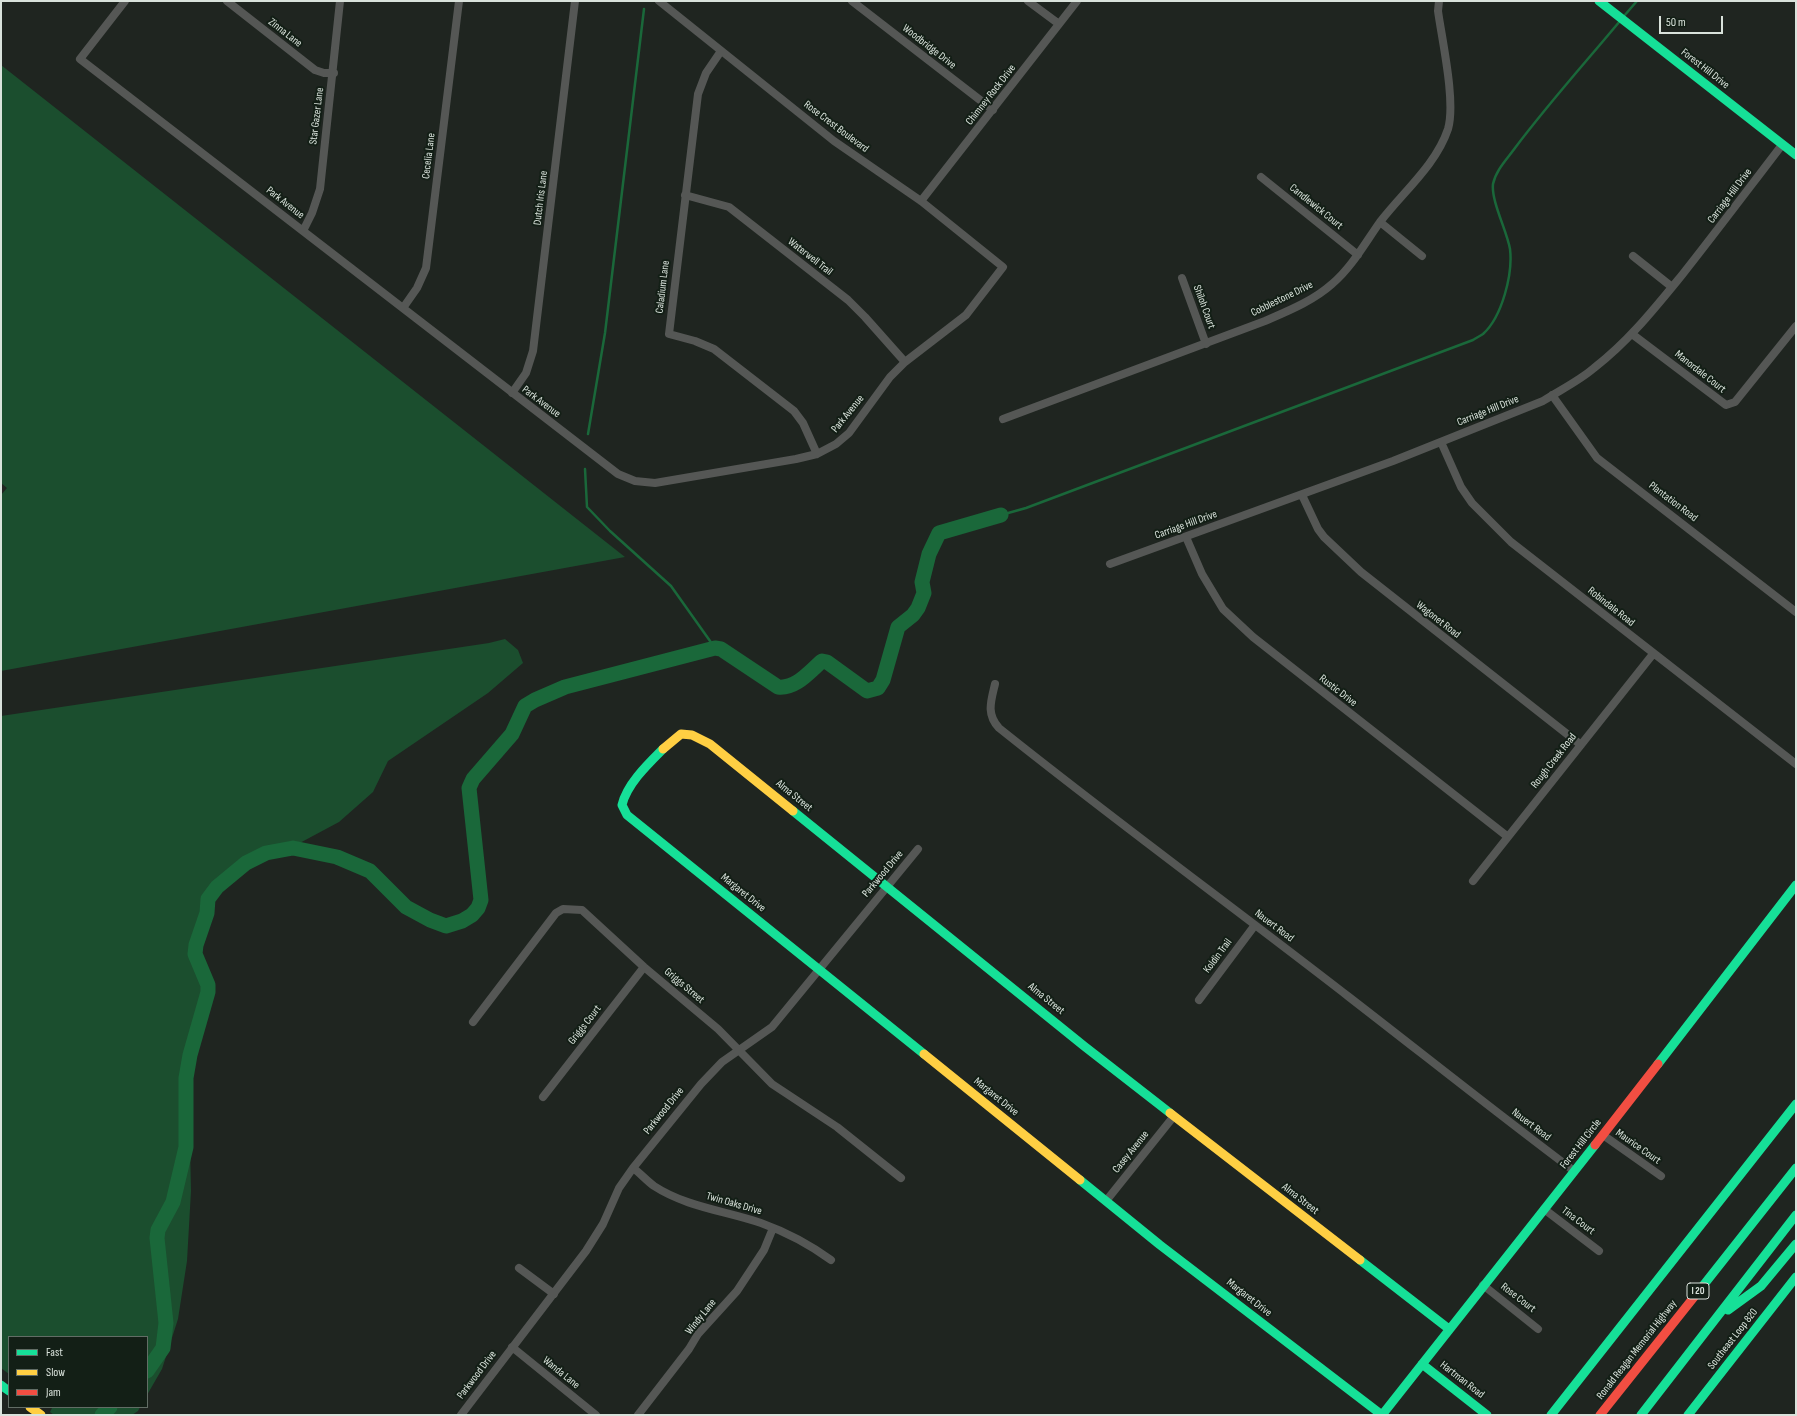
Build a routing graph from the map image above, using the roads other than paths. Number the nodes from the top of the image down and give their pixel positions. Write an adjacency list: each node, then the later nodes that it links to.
1 (125, 1): 22 (street, Park Avenue)
2 (227, 1): 14 (street, Zinna Lane)
3 (340, 1): 14 (street, Star Gazer Lane)
4 (459, 1): 29 (street, Cecelia Lane)
5 (575, 1): 34 (street, Dutch Iris Lane)
6 (659, 1): 13 (street, Rose Crest Boulevard)
7 (852, 1): 15 (street, Woodbridge Drive)
8 (1028, 1): 12 (street)
9 (1077, 1): 12 (street, Chimney Rock Drive)
10 (1439, 1): 21 (street, Cobblestone Drive)
11 (1598, 1): 16 (main road, Forest Hill Drive)
12 (1059, 24): 15 (street, Chimney Rock Drive)
13 (721, 52): 19 (street, Caladium Lane); 20 (street, Rose Crest Boulevard)
14 (334, 73): 22 (street, Star Gazer Lane)
15 (993, 110): 20 (street, Chimney Rock Drive)
16 (1782, 145): 17 (main road, Forest Hill Drive); 28 (street, Carriage Hill Drive)
17 (1796, 155)
18 (1261, 177): 23 (street, Candlewick Court)
19 (685, 195): 33 (street, Waterwell Trail); 38 (street, Caladium Lane)
20 (921, 201): 26 (street, Rose Crest Boulevard)
21 (1380, 222): 23 (street, Cobblestone Drive); 24 (street)
22 (303, 230): 29 (street, Park Avenue)
23 (1358, 255): 32 (street, Cobblestone Drive)
24 (1422, 256)
25 (1633, 256): 28 (street)
26 (1002, 266): 33 (street, Park Avenue)
27 (1182, 278): 32 (street, Shiloh Court)
28 (1672, 287): 31 (street, Carriage Hill Drive)
29 (403, 308): 34 (street, Park Avenue)
30 (1796, 326): 31 (street, Manordale Court)
31 (1632, 334): 35 (street, Carriage Hill Drive)
32 (1206, 344): 36 (street, Cobblestone Drive)
33 (905, 362): 38 (street, Park Avenue)
34 (512, 393): 38 (street, Park Avenue)
35 (1552, 395): 37 (street, Carriage Hill Drive); 42 (street, Plantation Road)
36 (1003, 419)
37 (1441, 442): 39 (street, Carriage Hill Drive); 43 (street, Robindale Road)
38 (816, 454)
39 (1302, 495): 40 (street, Carriage Hill Drive); 45 (street, Wagonet Road)
40 (1186, 537): 41 (street, Carriage Hill Drive); 48 (street, Rustic Drive)
41 (1110, 564)
42 (1796, 612)
43 (1653, 654): 45 (street, Rough Creek Road); 46 (street, Robindale Road)
44 (995, 684): 53 (street, Nauert Road)
45 (1581, 745): 48 (street, Rough Creek Road)
46 (1796, 764)
47 (634, 783): 52 (main road, Alma Street); 55 (main road, Margaret Drive)
48 (1508, 837): 50 (street, Rough Creek Road)
49 (918, 849): 52 (street, Parkwood Drive)
50 (1473, 881)
51 (1796, 885): 62 (main road, Forest Hill Circle)
52 (886, 886): 55 (street, Parkwood Drive); 61 (main road, Alma Street)
53 (1255, 925): 56 (street, Koldin Trail); 65 (street, Nauert Road)
54 (644, 966): 57 (street, Griggs Street); 58 (street, Griggs Street); 59 (street, Griggs Court)
55 (820, 970): 58 (street, Parkwood Drive); 68 (main road, Margaret Drive)
56 (1199, 1000)
57 (473, 1022)
58 (738, 1050): 63 (street, Parkwood Drive); 67 (street, Griggs Street)
59 (543, 1097)
60 (1796, 1104): 91 (main road)
61 (1174, 1116): 68 (street, Casey Avenue); 80 (main road, Alma Street)
62 (1603, 1135): 65 (main road, Forest Hill Circle); 66 (street, Maurice Court)
63 (633, 1168): 71 (street, Twin Oaks Drive); 78 (street, Parkwood Drive)
64 (1796, 1168): 92 (main road, Ronald Reagan Memorial Highway / I 20)
65 (1574, 1171): 69 (main road, Forest Hill Circle)
66 (1661, 1176)
67 (901, 1178)
68 (1106, 1201): 89 (main road, Margaret Drive)
69 (1544, 1209): 73 (street, Tina Court); 77 (main road, Forest Hill Circle)
70 (1796, 1215): 79 (main road)
71 (773, 1228): 74 (street, Twin Oaks Drive); 88 (street, Windy Lane)
72 (1796, 1244): 79 (main road)
73 (1599, 1251)
74 (831, 1260)
75 (519, 1268): 78 (street)
76 (1796, 1278): 94 (main road, Southeast Loop 820)
77 (1483, 1285): 80 (main road, Forest Hill Circle); 81 (street, Rose Court)
78 (554, 1294): 82 (street, Parkwood Drive)
79 (1715, 1320): 93 (main road)
80 (1449, 1329): 83 (main road, Forest Hill Circle)
81 (1538, 1329)
82 (512, 1348): 86 (street, Parkwood Drive); 87 (street, Wanda Lane)
83 (1422, 1364): 89 (main road, Forest Hill Circle); 90 (main road, Hartman Road)
84 (31, 1408): 85 (main road)
85 (40, 1415)
86 (461, 1415)
87 (596, 1415)
88 (638, 1415)
89 (1382, 1415)
90 (1487, 1415)
91 (1551, 1415)
92 (1600, 1415)
93 (1641, 1415)
94 (1688, 1415)

